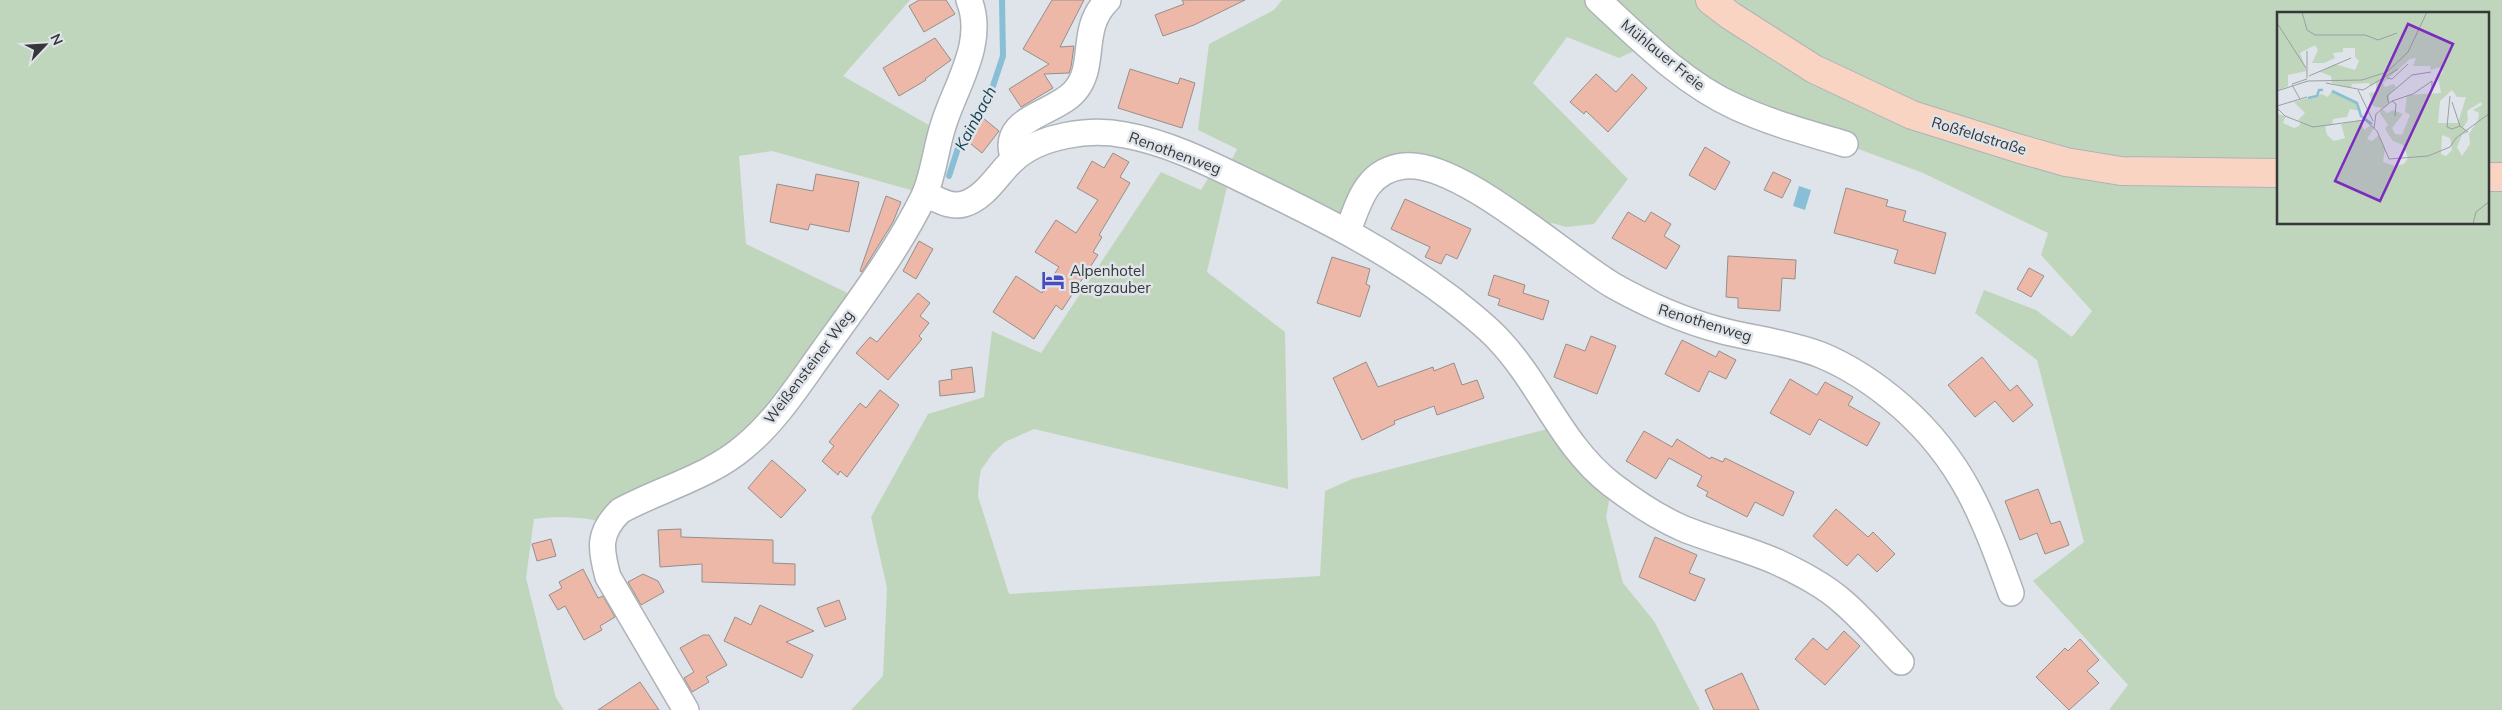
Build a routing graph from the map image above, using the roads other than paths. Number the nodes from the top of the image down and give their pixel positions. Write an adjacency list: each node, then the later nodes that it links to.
1 (970, 0): 8 (street, Weißensteiner Weg)
2 (1108, 0): 6 (street)
3 (1598, 0): 5 (street, Mühlauer Freie)
4 (1710, 0): 7 (main road, Roßfeldstraße)
5 (1845, 144)
6 (1014, 158): 8 (street, Renothenweg); 9 (street, Renothenweg)
7 (2277, 173)
8 (925, 194): 12 (street, Weißensteiner Weg)
9 (1348, 231): 10 (street, Renothenweg); 11 (street, Renothenweg)
10 (2011, 593)
11 (1901, 662)
12 (686, 710)

